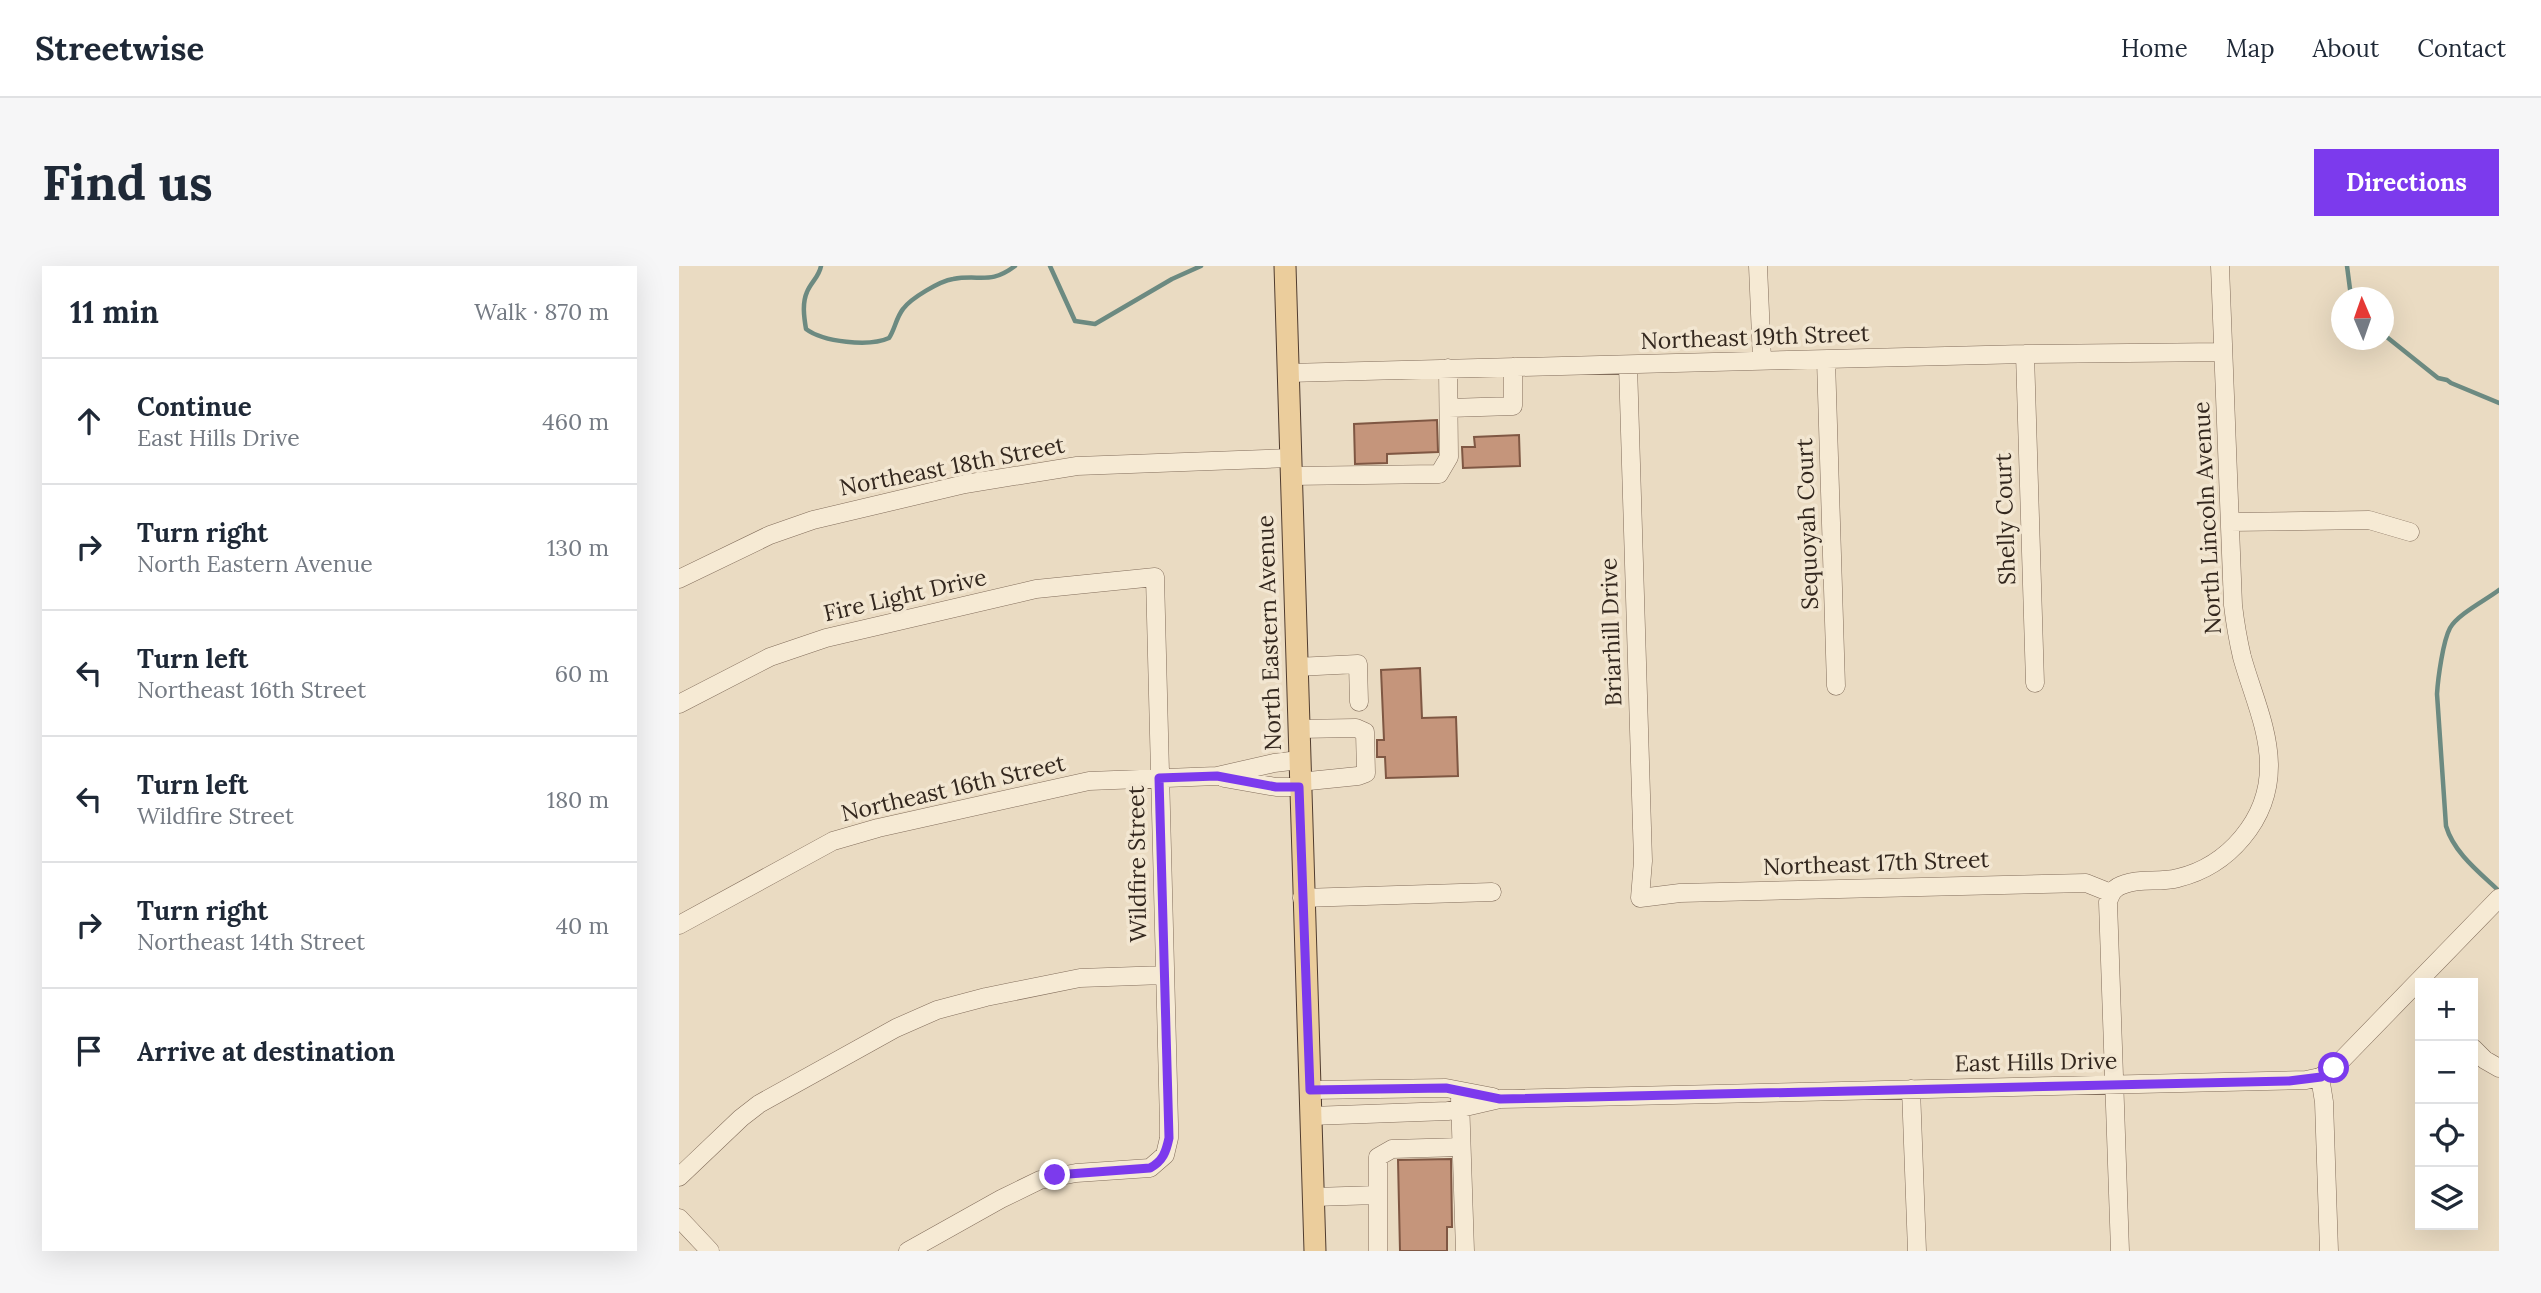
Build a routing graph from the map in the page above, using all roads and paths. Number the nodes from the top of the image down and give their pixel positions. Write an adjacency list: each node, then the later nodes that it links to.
1 (1285, 266): 11 (main road, North Eastern Avenue)
2 (2220, 266): 4 (street, North Lincoln Avenue)
3 (1758, 267): 6 (street)
4 (2223, 352): 5 (street, Northeast 19th Street); 14 (street, North Lincoln Avenue)
5 (2025, 354): 7 (street, Northeast 19th Street); 19 (street, Shelly Court)
6 (1762, 360): 7 (street, Northeast 19th Street); 8 (street, Northeast 19th Street)
7 (1826, 360): 20 (street, Sequoyah Court)
8 (1628, 365): 9 (street, Northeast 19th Street); 31 (street, Briarhill Drive)
9 (1513, 367): 10 (street, Northeast 19th Street); 12 (street)
10 (1448, 368): 11 (street, Northeast 19th Street); 12 (street)
11 (1288, 373): 13 (main road, North Eastern Avenue)
12 (1449, 408): 13 (street, Northeast 18th Street)
13 (1291, 467): 17 (street, Northeast 18th Street); 18 (main road, North Eastern Avenue)
14 (2229, 522): 15 (street); 29 (street, North Lincoln Avenue)
15 (2410, 532)
16 (1155, 578): 22 (street, Fire Light Drive); 26 (street, Wildfire Street)
17 (679, 579)
18 (1296, 667): 21 (street); 23 (main road, North Eastern Avenue)
19 (2035, 683)
20 (1836, 686)
21 (1359, 702)
22 (679, 704)
23 (1298, 729): 24 (main road, North Eastern Avenue); 27 (street, Northeast 16th Street)
24 (1299, 760): 25 (street, Northeast 16th Street); 27 (main road, North Eastern Avenue)
25 (1217, 776): 26 (street, Northeast 16th Street); 27 (street, Northeast 16th Street)
26 (1159, 778): 33 (street, Northeast 16th Street); 34 (street, Wildfire Street)
27 (1299, 785): 30 (main road, North Eastern Avenue)
28 (1492, 892): 30 (street)
29 (2111, 893): 31 (street, Northeast 17th Street); 40 (street)
30 (1302, 898): 42 (main road, North Eastern Avenue)
31 (1640, 898)
32 (2499, 898): 35 (street)
33 (679, 925)
34 (1164, 975): 46 (street); 51 (street, Wildfire Street)
35 (2426, 978)
36 (2415, 991): 39 (street)
37 (2478, 1053): 38 (street)
38 (2499, 1068)
39 (2321, 1077): 40 (street, East Hills Drive); 57 (street)
40 (2116, 1085): 41 (street, East Hills Drive); 56 (street)
41 (1911, 1089): 43 (street, East Hills Drive); 55 (street)
42 (1310, 1090): 43 (street, East Hills Drive); 44 (main road, North Eastern Avenue)
43 (1460, 1100): 44 (street, East Hills Drive); 45 (street)
44 (1311, 1116): 48 (main road, North Eastern Avenue)
45 (1461, 1147): 47 (street); 54 (street)
46 (679, 1177)
47 (1377, 1195): 48 (street); 53 (street)
48 (1314, 1197): 52 (main road, North Eastern Avenue)
49 (679, 1218): 50 (street)
50 (710, 1251)
51 (908, 1251)
52 (1315, 1251)
53 (1378, 1251)
54 (1465, 1251)
55 (1917, 1251)
56 (2120, 1251)
57 (2329, 1251)

